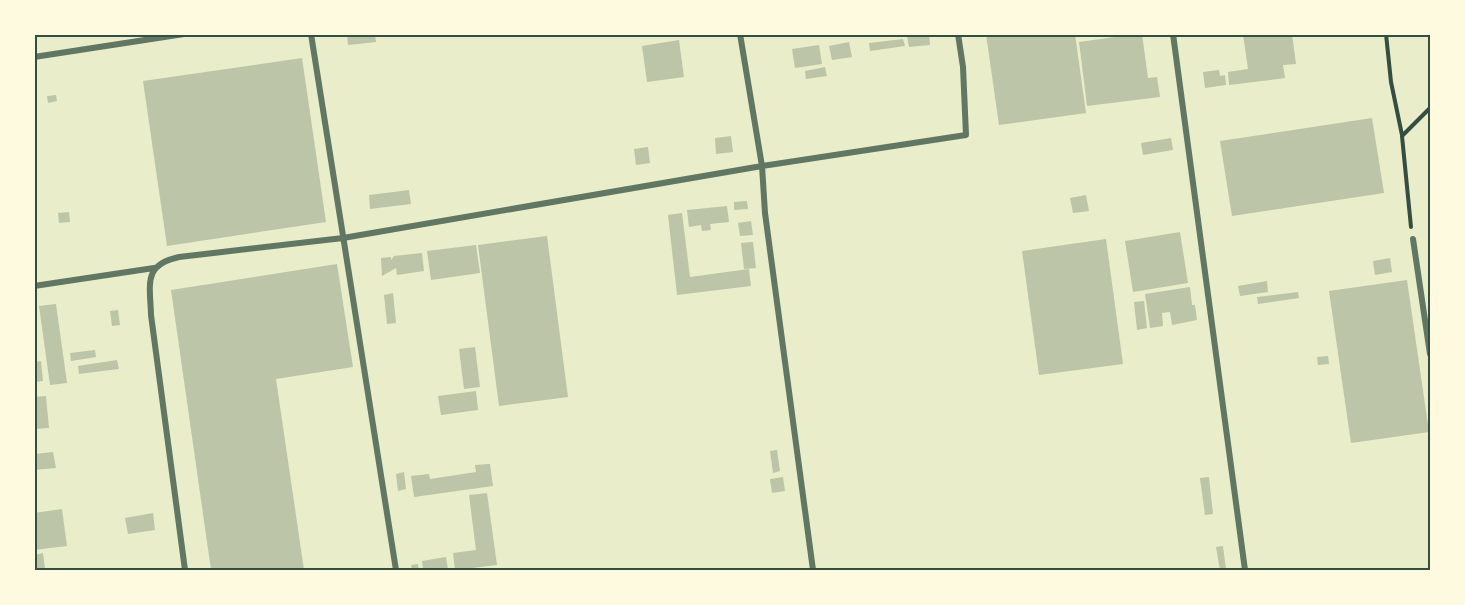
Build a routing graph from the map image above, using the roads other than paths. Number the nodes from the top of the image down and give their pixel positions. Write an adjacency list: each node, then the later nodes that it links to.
1 (184, 34): 6 (street)
2 (311, 34): 8 (street)
3 (741, 34): 7 (street)
4 (958, 34): 7 (street)
5 (1173, 34): 16 (street)
6 (34, 57)
7 (762, 166): 8 (street); 15 (street)
8 (343, 238): 10 (street); 14 (street)
9 (1413, 239): 12 (street)
10 (154, 268): 11 (street); 13 (street)
11 (34, 286)
12 (1431, 354)
13 (185, 570)
14 (396, 570)
15 (813, 570)
16 (1245, 570)

